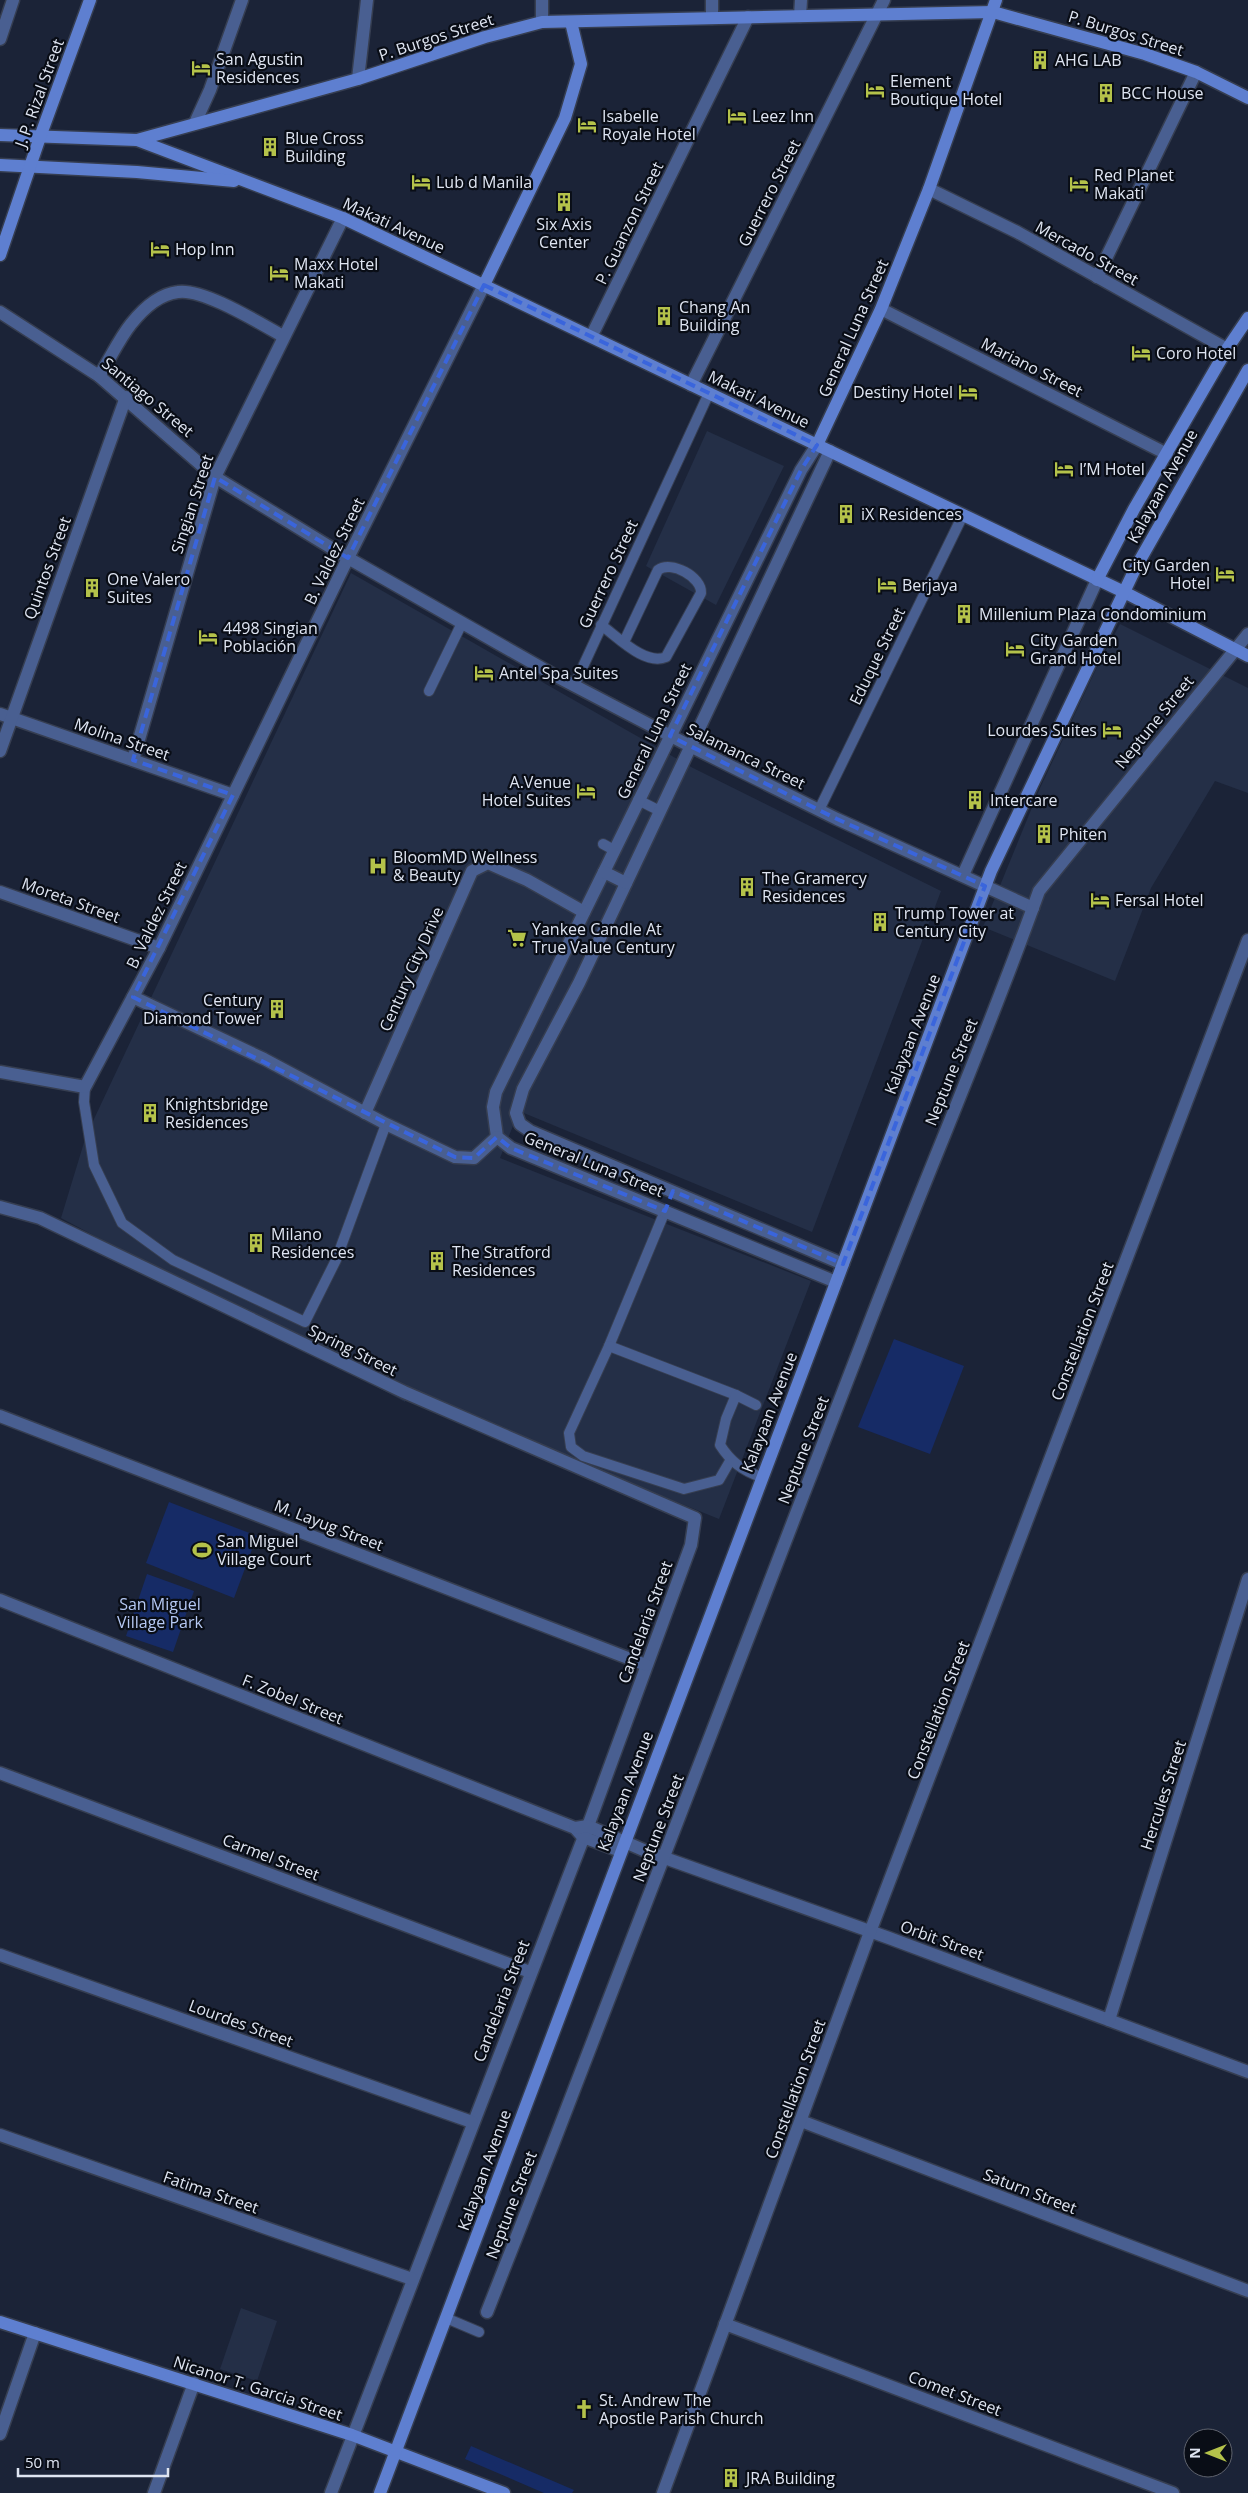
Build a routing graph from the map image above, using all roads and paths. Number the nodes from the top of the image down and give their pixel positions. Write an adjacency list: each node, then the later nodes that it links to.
1 (13, 0): 16 (street)
2 (90, 0): 22 (main road, J. P. Rizal Street)
3 (242, 0): 20 (street)
4 (367, 0): 18 (street)
5 (542, 0): 14 (street)
6 (712, 0): 13 (street)
7 (801, 0): 11 (street)
8 (884, 0): 10 (street, Guerrero Street)
9 (995, 6): 10 (main road, P. Burgos Street); 17 (main road, P. Burgos Street); 27 (main road, General Luna Street)
10 (875, 15): 11 (main road, P. Burgos Street); 40 (street, Guerrero Street)
11 (800, 16): 12 (main road, P. Burgos Street)
12 (748, 17): 13 (main road, P. Burgos Street); 35 (street, P. Guanzon Street)
13 (712, 18): 15 (main road, P. Burgos Street)
14 (542, 22): 15 (main road, P. Burgos Street); 18 (main road, P. Burgos Street)
15 (571, 22): 31 (main road, B. Valdez Street)
16 (0, 39)
17 (1196, 72): 19 (main road, P. Burgos Street); 30 (street)
18 (358, 79): 20 (main road, P. Burgos Street)
19 (1248, 98)
20 (195, 123): 23 (main road, P. Burgos Street)
21 (0, 135): 22 (main road, Makati Avenue)
22 (40, 137): 23 (main road, Makati Avenue); 25 (main road, J. P. Rizal Street)
23 (137, 140): 26 (main road, Makati Avenue)
24 (0, 165): 25 (main road, Makati Avenue)
25 (30, 166): 26 (main road, Makati Avenue); 29 (main road, J. P. Rizal Street)
26 (252, 183): 28 (main road, Makati Avenue)
27 (929, 189): 30 (street, Mercado Street); 32 (main road, General Luna Street)
28 (343, 218): 31 (main road, Makati Avenue); 36 (street, Singian Street)
29 (0, 254)
30 (1097, 277): 37 (street, Mercado Street)
31 (484, 286): 35 (main road, Makati Avenue); 48 (street, B. Valdez Street)
32 (881, 309): 43 (main road, General Luna Street); 45 (street, Mariano Street)
33 (0, 312): 39 (street, Santiago Street)
34 (1248, 318): 37 (main road, Kalayaan Avenue)
35 (592, 335): 40 (main road, Makati Avenue)
36 (283, 336): 39 (street); 46 (street, Singian Street)
37 (1226, 349): 45 (main road, Kalayaan Avenue)
38 (1248, 370): 50 (main road, Kalayaan Avenue)
39 (99, 376): 42 (street, Santiago Street)
40 (691, 385): 41 (main road, Makati Avenue)
41 (710, 394): 43 (main road, Makati Avenue); 52 (lane, Guerrero Street)
42 (126, 397): 46 (street, Santiago Street); 59 (street, Quintos Street)
43 (817, 445): 44 (main road, Makati Avenue); 60 (street, General Luna Street)
44 (830, 451): 47 (main road, Makati Avenue); 61 (street, General Luna Street)
45 (1167, 454): 49 (main road, Kalayaan Avenue)
46 (215, 477): 48 (street, Santiago Street); 63 (street, Singian Street)
47 (963, 515): 49 (main road, Makati Avenue); 66 (lane, Eduque Street)
48 (348, 558): 51 (street, Salamanca Street); 64 (street, B. Valdez Street)
49 (1097, 580): 50 (main road, Makati Avenue); 69 (street, Kalayaan Avenue)
50 (1124, 592): 55 (main road, Makati Avenue); 71 (main road, Kalayaan Avenue)
51 (462, 623): 57 (street, Salamanca Street); 58 (lane)
52 (601, 625): 54 (lane); 57 (lane, Guerrero Street)
53 (1248, 634): 55 (street, Neptune Street)
54 (624, 642): 54 (lane)
55 (1236, 649): 56 (main road, Makati Avenue); 73 (street, Neptune Street)
56 (1248, 656)
57 (574, 686): 60 (street, Salamanca Street)
58 (429, 691)
59 (6, 715): 62 (street, Quintos Street); 63 (street, Molina Street)
60 (670, 736): 61 (street, Salamanca Street); 65 (street, General Luna Street)
61 (690, 746): 66 (street, Salamanca Street); 67 (street, General Luna Street)
62 (0, 752)
63 (133, 760): 64 (street, Molina Street)
64 (233, 795): 76 (street, B. Valdez Street)
65 (638, 800): 67 (lane); 68 (street, General Luna Street)
66 (819, 810): 69 (street, Salamanca Street)
67 (660, 811): 70 (street, General Luna Street)
68 (604, 872): 70 (street); 74 (street, General Luna Street)
69 (962, 875): 71 (street, Salamanca Street)
70 (626, 883): 83 (street, General Luna Street)
71 (985, 886): 73 (street, Salamanca Street); 86 (main road, Kalayaan Avenue)
72 (0, 892): 76 (street, Moreta Street)
73 (1033, 908): 101 (street, Neptune Street)
74 (584, 912): 80 (street, Century City Drive); 82 (street, General Luna Street)
75 (1248, 940): 102 (street, Constellation Street)
76 (159, 948): 77 (street, B. Valdez Street)
77 (133, 997): 79 (street, B. Valdez Street); 80 (street)
78 (0, 1072): 79 (street)
79 (85, 1087): 81 (lane)
80 (365, 1113): 81 (street)
81 (386, 1124): 82 (street)
82 (497, 1137): 85 (street, General Luna Street)
83 (673, 1191): 85 (street); 86 (street, General Luna Street)
84 (0, 1207): 94 (street, Spring Street)
85 (665, 1211): 87 (street, General Luna Street); 88 (lane)
86 (843, 1264): 87 (main road, Kalayaan Avenue)
87 (836, 1282): 93 (main road, Kalayaan Avenue)
88 (609, 1346): 89 (lane); 92 (lane)
89 (736, 1395): 90 (lane); 92 (lane)
90 (756, 1405)
91 (0, 1416): 97 (street, M. Layug Street)
92 (730, 1460): 93 (lane)
93 (761, 1477): 100 (main road, Kalayaan Avenue)
94 (695, 1518): 97 (street, Candelaria Street)
95 (1248, 1579): 105 (street, Hercules Street)
96 (0, 1600): 99 (street, F. Zobel Street)
97 (646, 1665): 99 (street, Candelaria Street)
98 (0, 1773): 104 (street, Carmel Street)
99 (582, 1830): 100 (street, F. Zobel Street); 104 (street, Candelaria Street)
100 (622, 1846): 101 (street, Orbit Street); 113 (main road, Kalayaan Avenue)
101 (665, 1857): 102 (street, Orbit Street); 112 (street, Neptune Street)
102 (870, 1932): 105 (street, Orbit Street); 107 (street, Constellation Street)
103 (0, 1955): 108 (street, Lourdes Street)
104 (530, 1972): 108 (street, Candelaria Street)
105 (1109, 2020): 106 (street, Orbit Street)
106 (1248, 2072)
107 (801, 2121): 111 (street, Saturn Street); 115 (street, Constellation Street)
108 (472, 2122): 110 (street, Candelaria Street)
109 (0, 2135): 110 (street, Fatima Street)
110 (412, 2279): 120 (street, Candelaria Street)
111 (1248, 2291)
112 (487, 2312)
113 (446, 2318): 116 (lane); 121 (main road, Kalayaan Avenue)
114 (0, 2322): 117 (main road, Nicanor T. Garcia Street)
115 (725, 2324): 126 (street, Constellation Street); 127 (street, Comet Street)
116 (479, 2332)
117 (35, 2333): 118 (main road, Nicanor T. Garcia Street); 119 (street)
118 (194, 2383): 120 (main road, Nicanor T. Garcia Street); 122 (street)
119 (0, 2434)
120 (352, 2435): 121 (main road, Nicanor T. Garcia Street); 123 (street, Candelaria Street)
121 (396, 2452): 124 (main road, Kalayaan Avenue); 125 (main road, Nicanor T. Garcia Street)
122 (154, 2493)
123 (331, 2493)
124 (380, 2493)
125 (504, 2493)
126 (663, 2493)
127 (1173, 2493)

